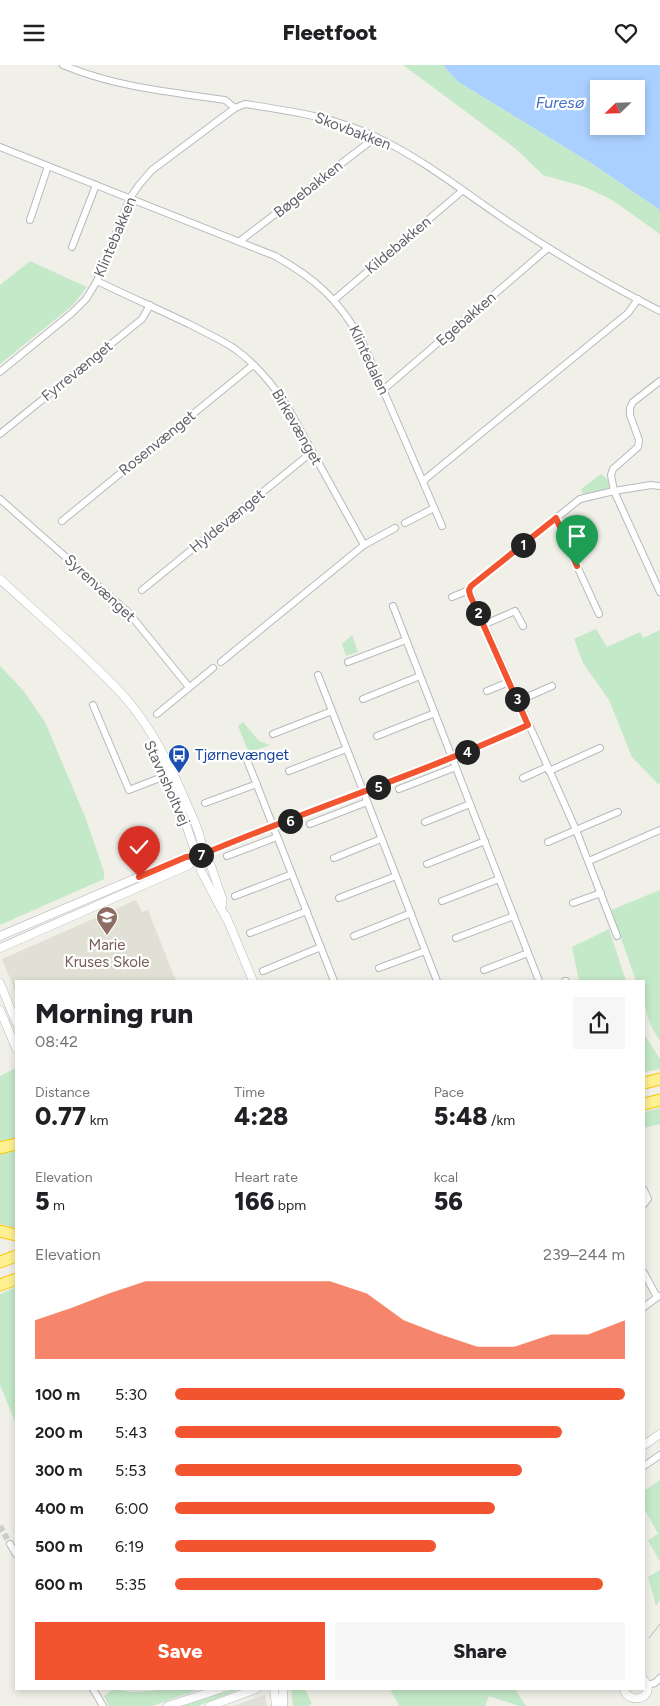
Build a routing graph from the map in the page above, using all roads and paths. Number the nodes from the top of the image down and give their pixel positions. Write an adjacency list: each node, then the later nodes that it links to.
1 (63, 65): 2 (street, Skovbakken)
2 (234, 108): 3 (street, Skovbakken); 8 (street, Klintebakken)
3 (376, 137): 7 (street, Skovbakken); 10 (street, Bøgebakken)
4 (0, 147): 5 (street, Klintedalen)
5 (48, 166): 6 (street, Klintedalen); 9 (street)
6 (96, 185): 8 (street, Klintedalen); 11 (street)
7 (462, 191): 12 (street, Skovbakken); 14 (street, Kildebakken)
8 (130, 198): 10 (street, Klintedalen); 13 (street, Klintebakken)
9 (30, 220)
10 (240, 241): 14 (street, Klintedalen)
11 (72, 247)
12 (548, 248): 15 (street, Skovbakken); 21 (street, Egebakken)
13 (97, 281): 16 (street, Birkevænget); 19 (street, Klintebakken)
14 (334, 299): 21 (street, Klintedalen)
15 (638, 299): 17 (street, Skovbakken); 24 (street)
16 (150, 305): 18 (street, Birkevænget); 22 (street, Fyrrevænget)
17 (660, 311)
18 (253, 365): 23 (street, Birkevænget); 30 (street, Rosenvænget)
19 (0, 372)
20 (660, 381): 26 (street)
21 (383, 390): 24 (street, Klintedalen)
22 (0, 434)
23 (312, 452): 34 (street, Birkevænget); 36 (street, Hyldevænget)
24 (423, 481): 28 (street, Klintedalen)
25 (660, 486): 26 (street)
26 (614, 491): 29 (street); 38 (street)
27 (0, 499): 52 (street, Syrenvænget)
28 (434, 508): 31 (street); 32 (street, Klintedalen)
29 (556, 518): 37 (street); 41 (street)
30 (62, 521)
31 (404, 523)
32 (442, 526)
33 (394, 528): 34 (street)
34 (364, 545): 45 (street)
35 (0, 579): 70 (street, Stavnsholtvej)
36 (142, 590)
37 (469, 590): 39 (street); 42 (street)
38 (660, 592)
39 (452, 597)
40 (393, 605): 44 (street)
41 (599, 614)
42 (483, 625): 43 (street); 50 (street)
43 (523, 626)
44 (406, 640): 46 (street); 49 (street)
45 (221, 662)
46 (348, 662)
47 (214, 668): 52 (street)
48 (318, 675): 57 (street)
49 (420, 676): 54 (street); 58 (street)
50 (509, 682): 53 (street); 55 (street)
51 (552, 686): 55 (street)
52 (189, 687): 59 (street)
53 (487, 691)
54 (363, 699)
55 (518, 701): 60 (street)
56 (93, 705): 70 (street)
57 (332, 711): 61 (street); 64 (street)
58 (435, 713): 62 (street); 65 (street)
59 (157, 714)
60 (528, 725): 65 (street); 68 (street)
61 (273, 734)
62 (377, 736)
63 (600, 748): 68 (street)
64 (346, 749): 69 (street); 74 (street)
65 (452, 757): 67 (street); 74 (street)
66 (247, 760): 72 (street)
67 (456, 767): 73 (street); 77 (street)
68 (548, 769): 71 (street); 82 (street)
69 (289, 771)
70 (170, 774): 88 (street, Stavnsholtvej)
71 (522, 777)
72 (256, 784): 76 (street); 81 (street)
73 (398, 789)
74 (364, 793): 75 (street); 81 (street)
75 (367, 802): 80 (street); 85 (street)
76 (205, 803)
77 (470, 804): 79 (street); 86 (street)
78 (618, 812): 82 (street)
79 (425, 822)
80 (310, 823)
81 (273, 827): 84 (street); 88 (street)
82 (576, 831): 87 (street); 91 (street)
83 (660, 831): 91 (street)
84 (277, 837): 89 (street); 93 (street)
85 (382, 839): 90 (street); 94 (street)
86 (485, 841): 92 (street); 95 (street)
87 (548, 842)
88 (201, 855): 104 (street, Stavnsholtvej); 104 (street, Stavnsholtvej); 106 (street); 111 (street)
89 (227, 857)
90 (334, 858)
91 (589, 861): 96 (street)
92 (427, 864)
93 (292, 874): 97 (street); 101 (street)
94 (396, 876): 98 (street); 102 (street)
95 (499, 879): 99 (street); 103 (street)
96 (601, 893): 100 (street); 108 (street)
97 (235, 896)
98 (339, 898)
99 (442, 901)
100 (573, 903)
101 (307, 911): 105 (street); 110 (street)
102 (411, 913): 107 (street); 112 (street)
103 (514, 916): 109 (street); 113 (street)
104 (227, 920): 117 (street, Stavnsholtvej)
105 (250, 933)
106 (0, 936)
107 (354, 936)
108 (617, 936)
109 (456, 938)
110 (321, 947): 116 (street); 118 (street)
111 (0, 948)
112 (425, 951): 114 (street); 119 (street)
113 (528, 953): 115 (street); 120 (street)
114 (378, 968)
115 (484, 970)
116 (263, 971)
117 (253, 980)
118 (334, 980)
119 (437, 980)
120 (540, 980)
121 (0, 983): 123 (street)
122 (0, 1010): 124 (street)
123 (15, 1020)
124 (15, 1046)
125 (660, 1079): 126 (highway)
126 (645, 1083)
127 (660, 1100): 128 (highway)
128 (645, 1104)
129 (15, 1144): 130 (highway)
130 (0, 1148)
131 (0, 1231): 132 (highway)
132 (15, 1235)
133 (15, 1256): 134 (highway)
134 (0, 1262)
135 (645, 1275): 138 (street)
136 (15, 1279): 137 (highway)
137 (0, 1285)
138 (658, 1296): 139 (street)
139 (645, 1306)
140 (660, 1433): 141 (street)
141 (645, 1444)
142 (660, 1455): 143 (street)
143 (645, 1465)
144 (10, 1544): 145 (street)
145 (15, 1552)
146 (660, 1678): 147 (street)
147 (645, 1683): 154 (street)
148 (94, 1690): 155 (street)
149 (217, 1690): 156 (street)
150 (253, 1690): 157 (street)
151 (274, 1690): 158 (street)
152 (283, 1690): 159 (street)
153 (624, 1690): 154 (street)
154 (641, 1703)
155 (103, 1706)
156 (168, 1706)
157 (210, 1706)
158 (276, 1706)
159 (283, 1706)

